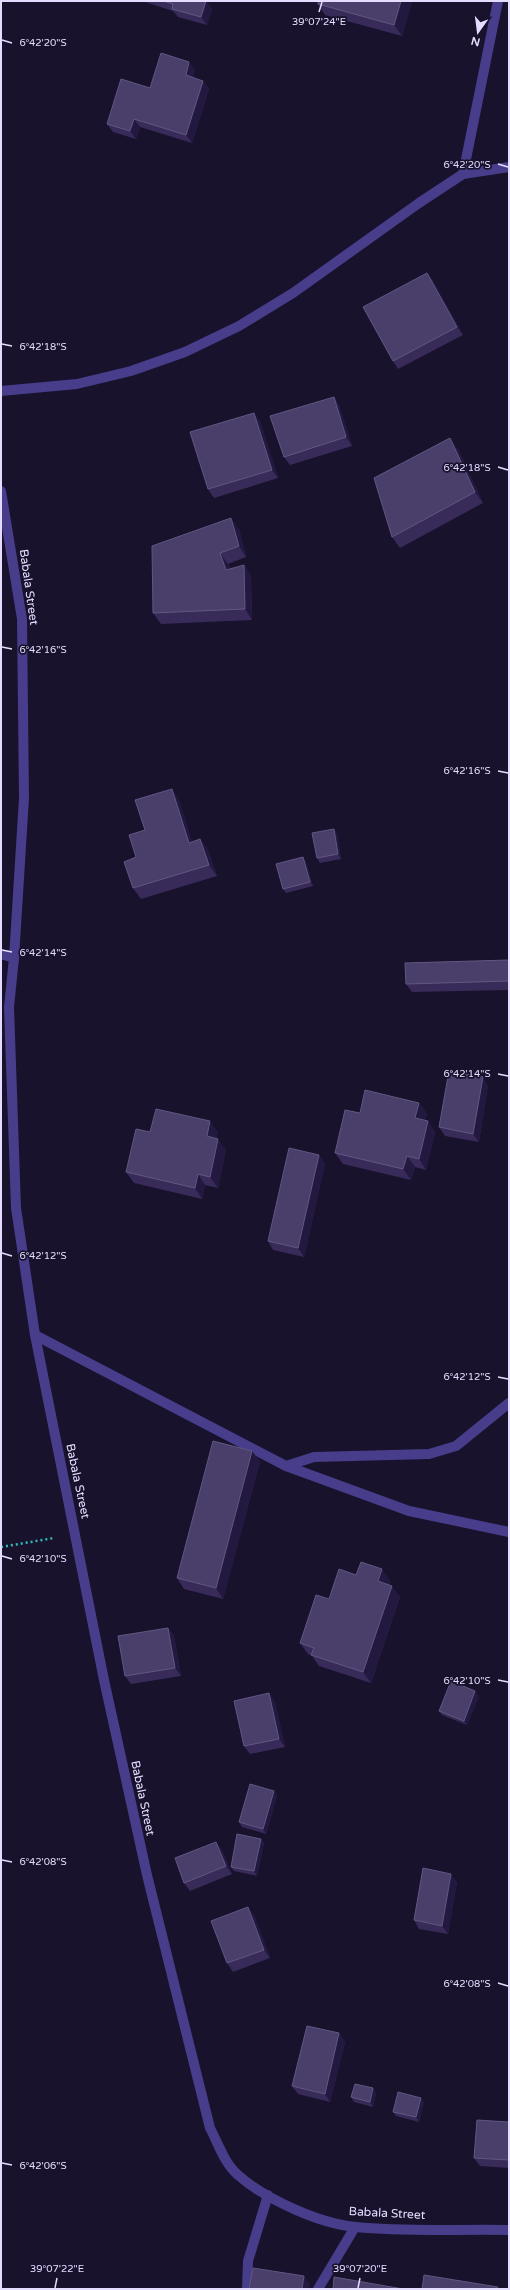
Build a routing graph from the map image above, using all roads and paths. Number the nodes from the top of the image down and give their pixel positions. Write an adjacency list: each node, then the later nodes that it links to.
1 (498, 1): 3 (street)
2 (509, 167): 3 (street)
3 (463, 174): 4 (street)
4 (1, 391)
5 (1, 491): 7 (street, Babala Street)
6 (1, 954): 7 (street)
7 (14, 958): 8 (street, Babala Street)
8 (35, 1335): 10 (street); 12 (street, Babala Street)
9 (509, 1403): 10 (street)
10 (286, 1466): 11 (street)
11 (509, 1532)
12 (76, 1534): 13 (path); 14 (street, Babala Street)
13 (1, 1547)
14 (268, 2196): 15 (street, Babala Street); 17 (street)
15 (355, 2227): 16 (street, Babala Street); 18 (street)
16 (509, 2230)
17 (247, 2289)
18 (318, 2289)

